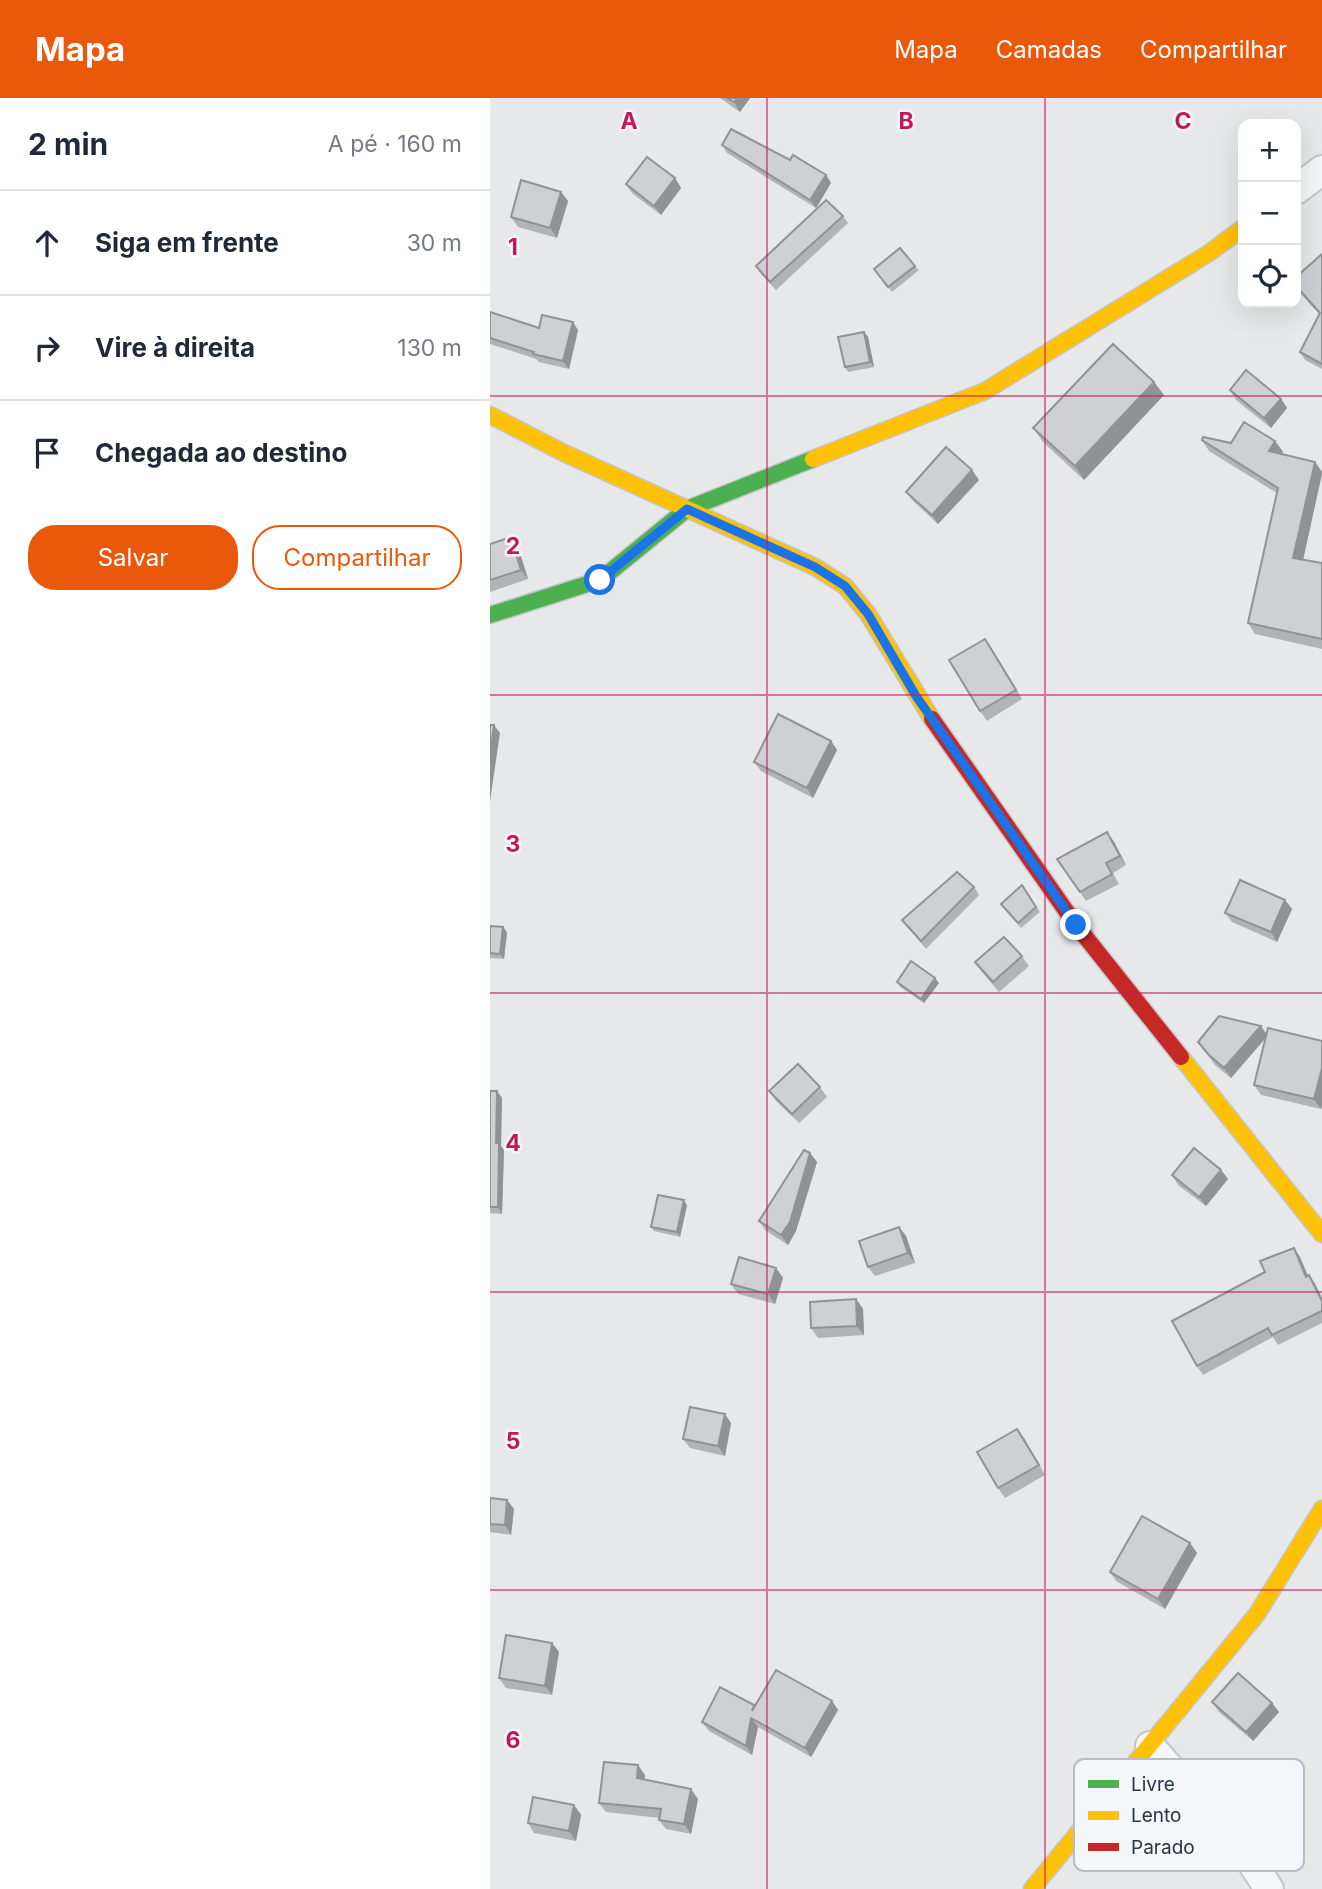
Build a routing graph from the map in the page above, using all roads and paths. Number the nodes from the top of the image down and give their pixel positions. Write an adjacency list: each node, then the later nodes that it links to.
1 (1322, 170): 2 (street)
2 (1301, 186)
3 (1238, 232): 5 (street)
4 (490, 415): 5 (street)
5 (687, 509): 6 (street); 7 (street)
6 (490, 615)
7 (1322, 1234)
8 (1322, 1509): 9 (street)
9 (1150, 1746): 10 (street); 11 (street)
10 (1139, 1759)
11 (1162, 1759)
12 (1074, 1838): 14 (street)
13 (1257, 1871): 15 (street)
14 (1032, 1889)
15 (1269, 1889)

